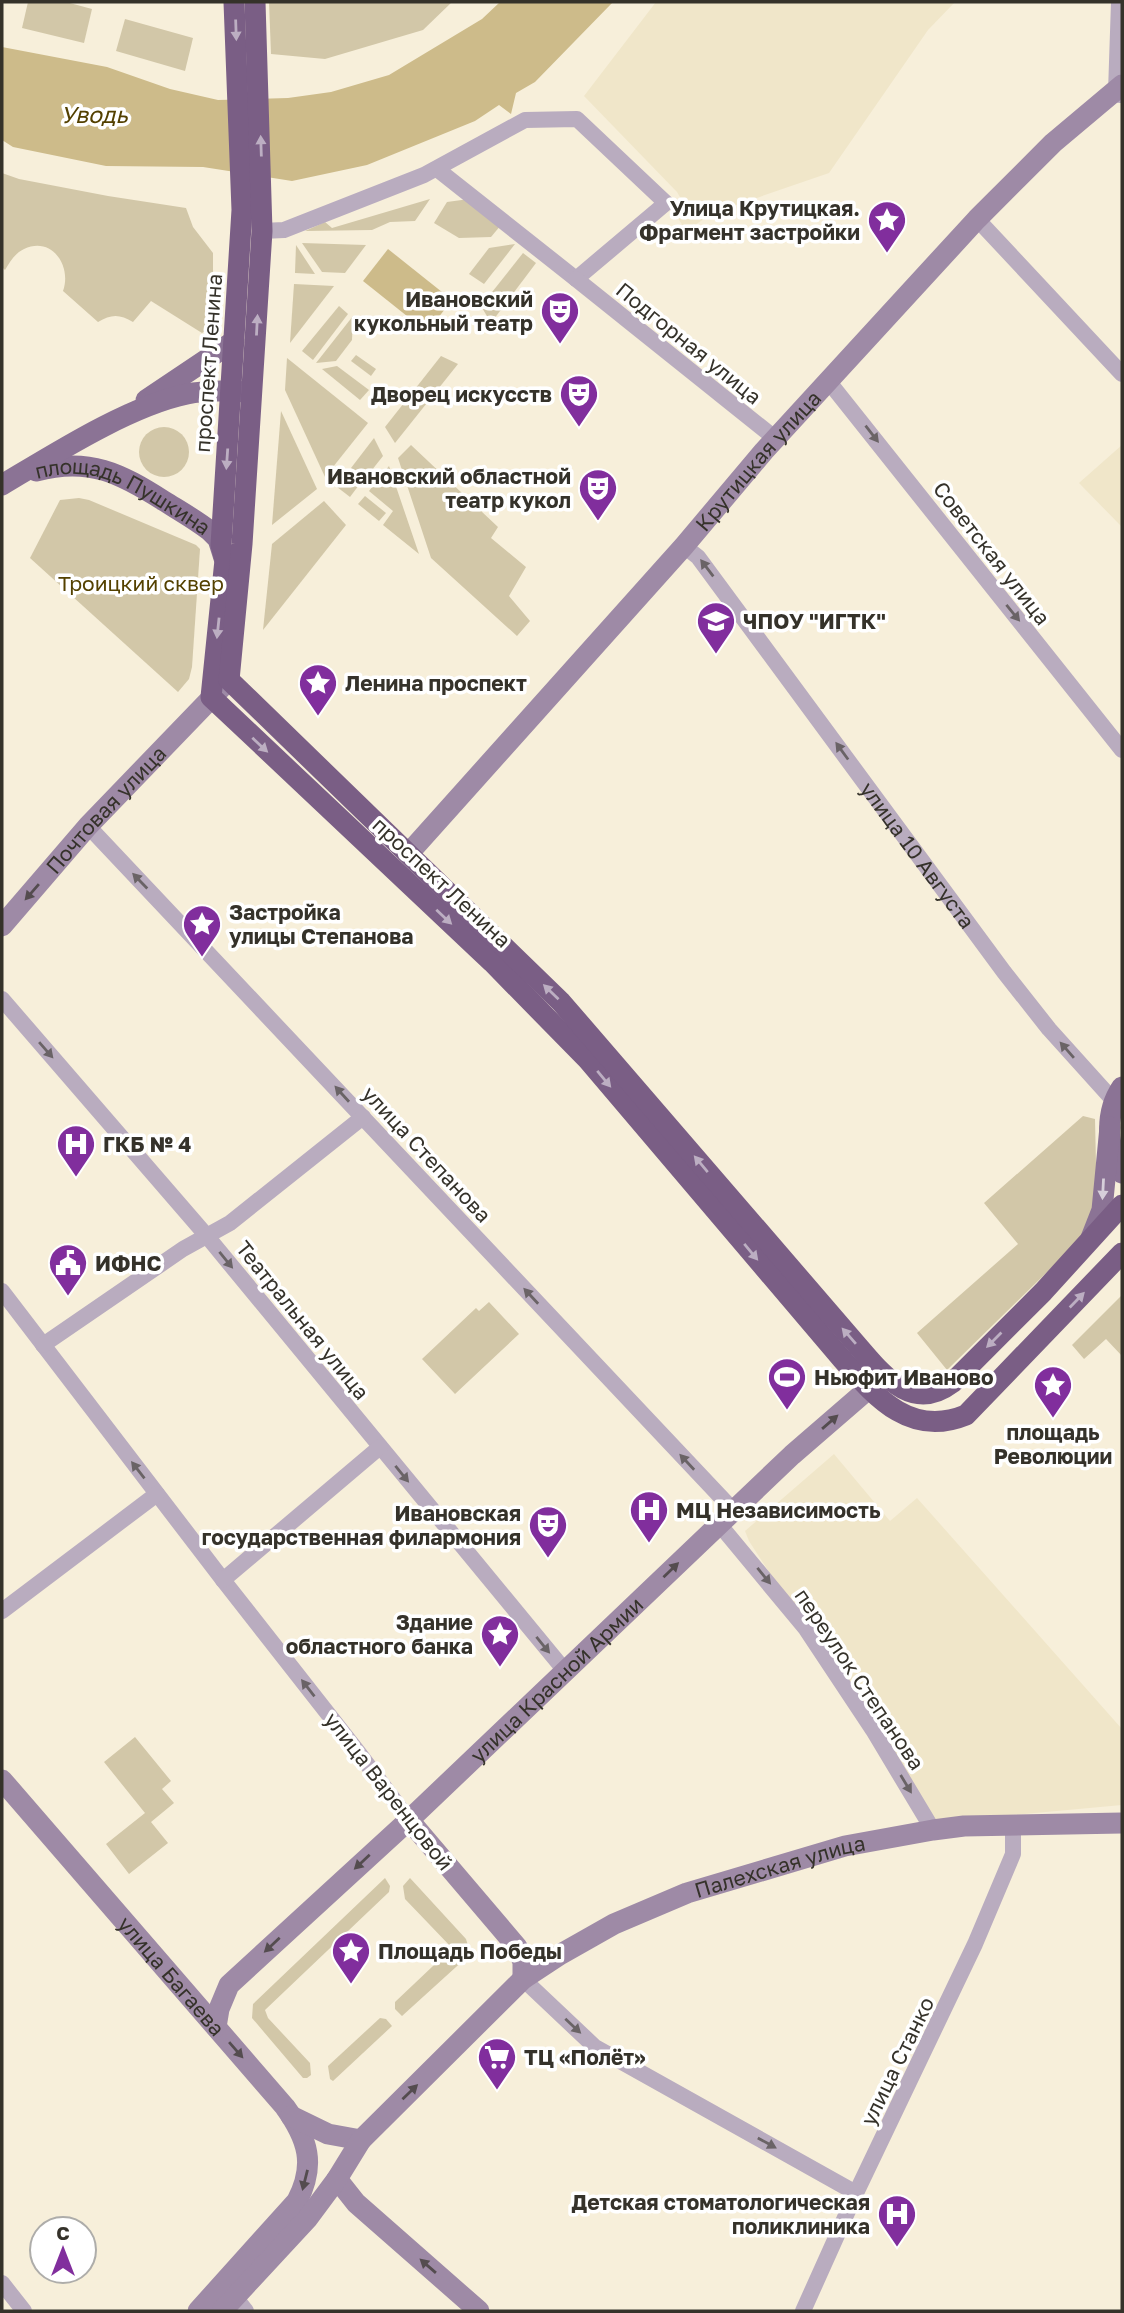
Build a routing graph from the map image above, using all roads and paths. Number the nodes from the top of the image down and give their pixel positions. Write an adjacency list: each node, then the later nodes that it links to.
1 (234, 2): 4 (highway, проспект Ленина, one-way to 4)
2 (255, 2): 4 (highway, проспект Ленина)
3 (1119, 2): 5 (street)
4 (247, 58): 7 (highway, проспект Ленина)
5 (1120, 91): 8 (main road, Крутицкая улица)
6 (436, 169): 7 (street); 9 (street, Подгорная улица); 9 (street)
7 (256, 218): 10 (highway, проспект Ленина); 13 (highway, проспект Ленина, one-way to 7)
8 (977, 219): 11 (street); 12 (main road, Крутицкая улица)
9 (576, 279): 15 (street, Подгорная улица)
10 (234, 341): 13 (highway, проспект Ленина); 14 (main road, площадь Пушкина)
11 (1122, 374)
12 (829, 382): 15 (main road, Крутицкая улица); 21 (street, Советская улица, one-way to 21)
13 (242, 392): 14 (main road, площадь Пушкина); 18 (highway, проспект Ленина, one-way to 18); 19 (highway, проспект Ленина)
14 (114, 422): 16 (main road, площадь Пушкина)
15 (776, 439): 17 (main road, Крутицкая улица)
16 (3, 484): 18 (main road, площадь Пушкина)
17 (684, 545): 23 (main road, Крутицкая улица); 26 (street, улица 10 Августа, one-way to 17)
18 (225, 560): 20 (highway, проспект Ленина, one-way to 20)
19 (229, 680): 20 (main road, Почтовая улица); 23 (highway, проспект Ленина)
20 (211, 697): 22 (main road, Почтовая улица); 36 (highway, проспект Ленина, one-way to 36)
21 (1122, 750)
22 (88, 826): 24 (main road, Почтовая улица, one-way to 24); 27 (street, улица Степанова, one-way to 22)
23 (409, 853): 36 (highway, проспект Ленина, one-way to 23)
24 (2, 926)
25 (2, 999): 31 (street, Театральная улица, one-way to 31)
26 (1118, 1094): 28 (main road, улица 10 Августа)
27 (363, 1117): 31 (street); 39 (street, улица Степанова, one-way to 27)
28 (1110, 1127): 29 (main road, улица 10 Августа); 32 (main road, проспект Ленина, one-way to 32)
29 (1122, 1173)
30 (1122, 1205): 32 (highway, проспект Ленина)
31 (206, 1235): 35 (street); 37 (street, Театральная улица, one-way to 37)
32 (1085, 1248): 36 (highway, проспект Ленина, one-way to 36)
33 (1122, 1253): 36 (highway, проспект Ленина, one-way to 33)
34 (2, 1291): 35 (street, улица Варенцовой)
35 (43, 1345): 38 (street, улица Варенцовой, one-way to 35)
36 (876, 1382): 39 (main road, улица Красной Армии, one-way to 36)
37 (380, 1447): 40 (street); 42 (street, Театральная улица, one-way to 42)
38 (157, 1494): 40 (street, улица Варенцовой); 41 (street)
39 (726, 1518): 42 (main road, улица Красной Армии, one-way to 39); 47 (street, переулок Степанова, one-way to 47)
40 (223, 1580): 44 (street, улица Варенцовой, one-way to 40)
41 (2, 1611)
42 (566, 1672): 44 (main road, улица Красной Армии)
43 (2, 1780): 50 (main road, улица Багаева)
44 (409, 1820): 48 (main road, улица Варенцовой); 52 (main road, улица Красной Армии, one-way to 52)
45 (1122, 1823): 46 (main road, Палехская улица)
46 (1013, 1825): 47 (main road, Палехская улица); 57 (street, улица Станко)
47 (933, 1830): 49 (main road, Палехская улица)
48 (508, 1935): 49 (main road); 51 (main road, улица Варенцовой)
49 (561, 1954): 51 (main road, Палехская улица)
50 (166, 1970): 52 (main road); 53 (main road, улица Багаева)
51 (523, 1979): 55 (main road, Палехская улица, one-way to 51); 57 (street, one-way to 57)
52 (229, 1984): 53 (main road, улица Красной Армии)
53 (216, 2027): 54 (main road, улица Багаева, one-way to 54)
54 (291, 2116): 55 (main road, улица Багаева); 61 (main road, one-way to 61)
55 (361, 2140): 56 (main road, Палехская улица)
56 (337, 2179): 59 (main road, Палехская улица); 62 (main road, one-way to 56)
57 (856, 2193): 63 (street, улица Станко)
58 (2, 2283): 60 (street)
59 (234, 2307)
60 (24, 2311)
61 (198, 2311)
62 (479, 2311)
63 (803, 2311)

